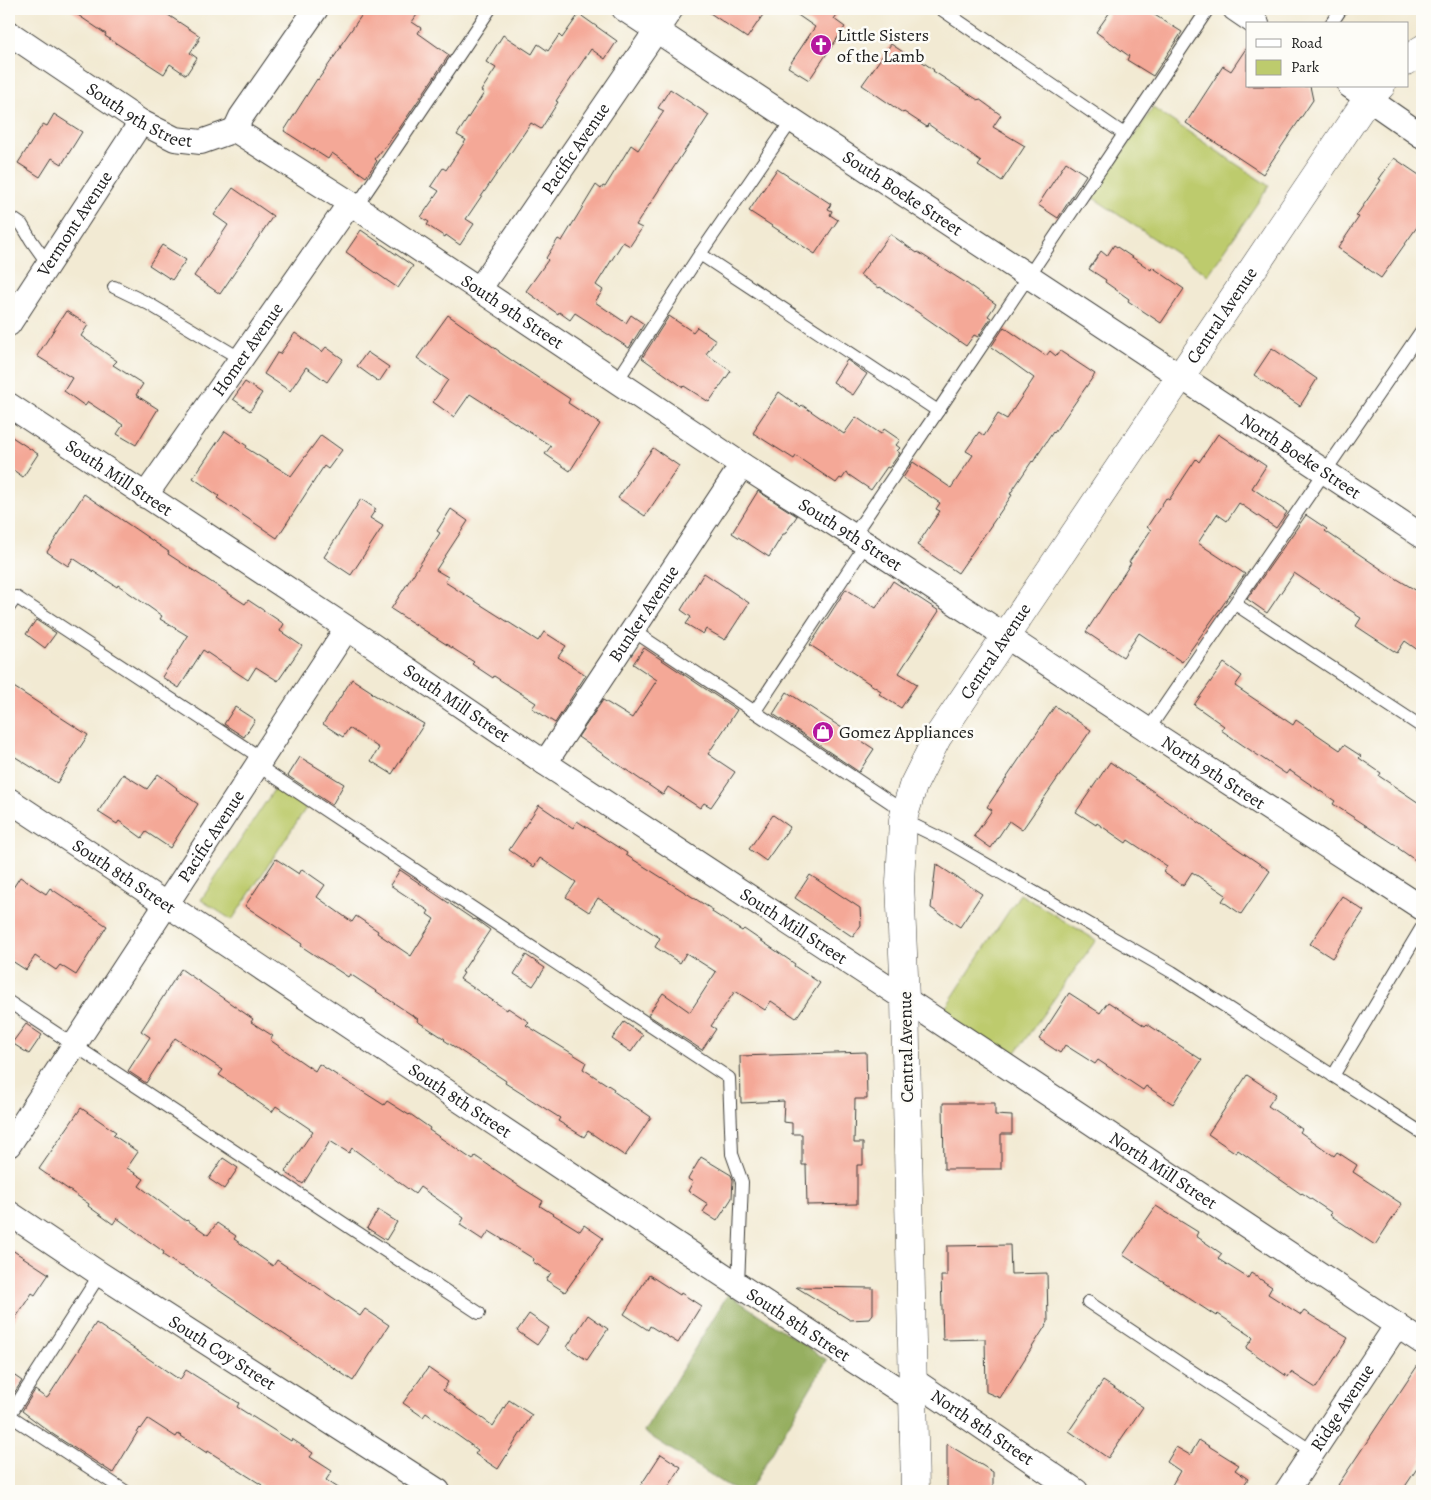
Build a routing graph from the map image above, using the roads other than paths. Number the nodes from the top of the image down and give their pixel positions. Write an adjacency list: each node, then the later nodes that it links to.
1 (316, 9): 18 (street)
2 (490, 9): 21 (lane)
3 (624, 9): 11 (street, South Boeke Street)
4 (671, 9): 11 (street, Pacific Avenue)
5 (941, 9): 19 (lane)
6 (1208, 9): 19 (lane)
7 (1235, 9): 9 (street)
8 (1341, 9): 10 (lane)
9 (1254, 22)
10 (1332, 22)
11 (656, 30): 16 (street, South Boeke Street); 27 (street, Pacific Avenue)
12 (9, 33): 17 (street, South 9th Street)
13 (1422, 49): 14 (main road)
14 (1408, 60)
15 (1366, 90): 20 (street); 31 (main road, Central Avenue)
16 (792, 120): 23 (lane); 25 (street, South Boeke Street)
17 (141, 122): 18 (street, South 9th Street); 24 (street, Vermont Avenue)
18 (235, 130): 21 (street, South 9th Street)
19 (1124, 134): 25 (lane)
20 (1422, 136)
21 (353, 205): 27 (street, South 9th Street); 30 (street, Homer Avenue)
22 (9, 216): 24 (lane)
23 (700, 254): 32 (lane); 34 (lane)
24 (48, 264): 28 (street, Vermont Avenue)
25 (1029, 277): 31 (street, South Boeke Street); 34 (lane)
26 (114, 287): 30 (lane)
27 (480, 288): 32 (street, South 9th Street)
28 (9, 324)
29 (1422, 330): 36 (lane)
30 (241, 359): 37 (street, Homer Avenue)
31 (1180, 377): 36 (street, North Boeke Street); 44 (main road, Central Avenue)
32 (617, 381): 35 (street, South 9th Street)
33 (9, 405): 37 (street, South Mill Street)
34 (938, 411): 39 (lane)
35 (742, 465): 39 (street, South 9th Street); 43 (street, Bunker Avenue)
36 (1326, 472): 38 (street, North Boeke Street); 40 (lane)
37 (145, 496): 42 (street, South Mill Street)
38 (1422, 536)
39 (859, 540): 44 (street, South 9th Street); 45 (lane)
40 (1235, 604): 46 (lane); 47 (lane)
41 (9, 607): 48 (lane)
42 (347, 628): 48 (street, Pacific Avenue); 49 (street, South Mill Street)
43 (632, 630): 45 (lane); 49 (street, Bunker Avenue)
44 (1006, 635): 47 (street, North 9th Street); 51 (main road, Central Avenue)
45 (755, 711): 51 (lane)
46 (1422, 727)
47 (1148, 730): 53 (street, North 9th Street)
48 (259, 762): 52 (street, Pacific Avenue); 63 (lane)
49 (545, 763): 55 (street, South Mill Street)
50 (9, 800): 52 (street, South 8th Street)
51 (904, 816): 55 (main road, Central Avenue); 58 (lane)
52 (167, 904): 57 (street, Pacific Avenue); 63 (street, South 8th Street)
53 (1422, 908)
54 (1422, 927): 58 (lane)
55 (905, 999): 66 (street, North Mill Street); 68 (main road, Central Avenue)
56 (9, 1002): 57 (lane)
57 (74, 1045): 60 (street, Pacific Avenue); 65 (lane)
58 (1333, 1076): 59 (lane)
59 (1422, 1134)
60 (9, 1145)
61 (9, 1213): 62 (street, South Coy Street)
62 (100, 1274): 69 (lane); 73 (street, South Coy Street)
63 (738, 1286): 68 (street, South 8th Street)
64 (1088, 1302): 70 (lane)
65 (479, 1313)
66 (1397, 1325): 67 (street, North Mill Street); 70 (street, Ridge Avenue)
67 (1422, 1342)
68 (913, 1390): 71 (street, North 8th Street); 74 (main road, Central Avenue)
69 (9, 1416): 72 (lane)
70 (1313, 1452): 75 (street, Ridge Avenue)
71 (1065, 1487)
72 (125, 1491)
73 (438, 1491)
74 (915, 1491)
75 (1287, 1491)

